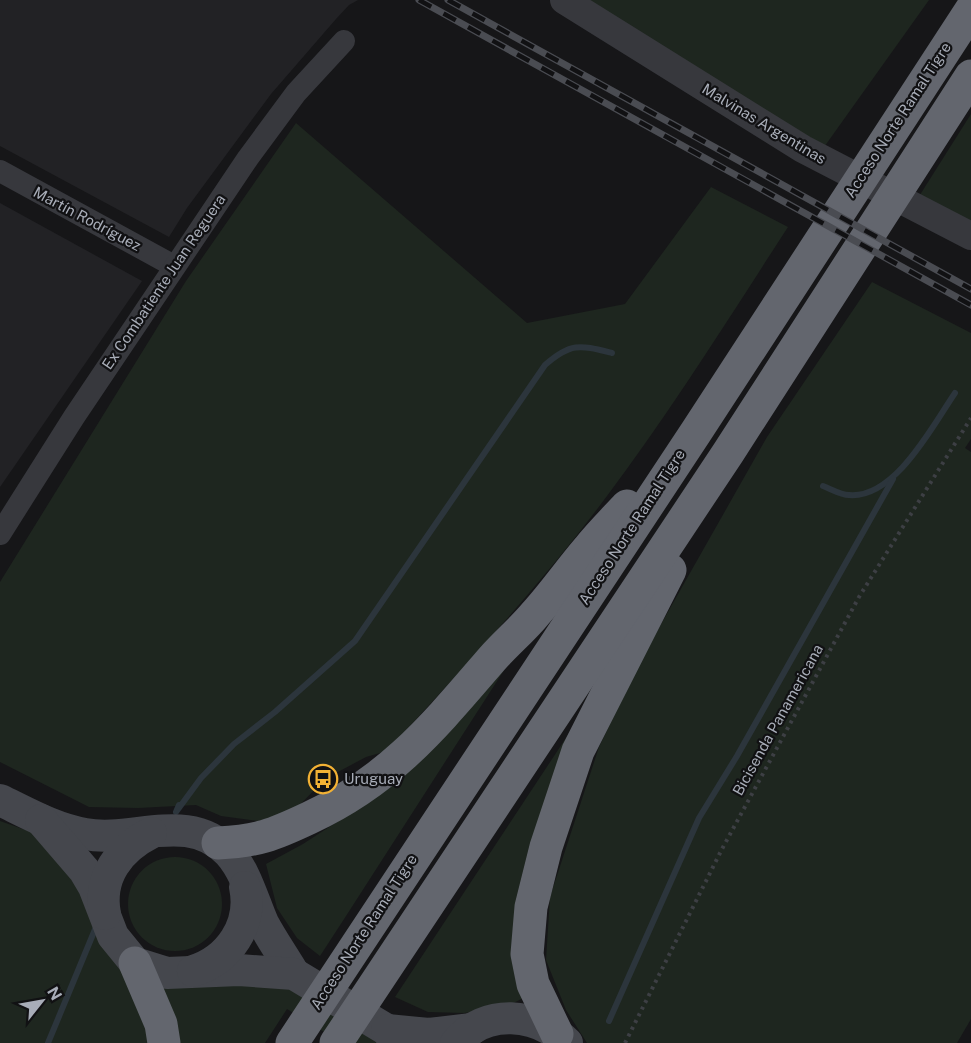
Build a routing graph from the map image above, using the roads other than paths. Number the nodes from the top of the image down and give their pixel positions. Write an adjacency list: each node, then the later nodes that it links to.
1 (564, 0): 6 (street, Malvinas Argentinas)
2 (971, 10): 8 (highway, Acceso Norte Ramal Tigre)
3 (344, 41): 7 (street, Ex Combatiente Juan Reguera)
4 (971, 76): 9 (highway)
5 (0, 171): 7 (street, Martín Rodríguez)
6 (971, 236)
7 (174, 266): 10 (street, Ex Combatiente Juan Reguera)
8 (696, 432): 14 (highway); 20 (highway, Acceso Norte Ramal Tigre)
9 (728, 453): 23 (highway); 25 (highway)
10 (0, 534)
11 (0, 800): 12 (main road)
12 (41, 820): 13 (main road); 16 (main road)
13 (151, 833): 14 (main road); 16 (main road)
14 (218, 843): 15 (main road)
15 (243, 878): 18 (main road); 19 (main road)
16 (107, 924): 17 (main road)
17 (135, 963): 18 (main road); 24 (highway)
18 (181, 973): 19 (main road)
19 (294, 974): 21 (main road)
20 (297, 1035)
21 (392, 1036): 22 (main road)
22 (464, 1036): 23 (main road)
23 (562, 1038)
24 (164, 1043)
25 (336, 1043)

